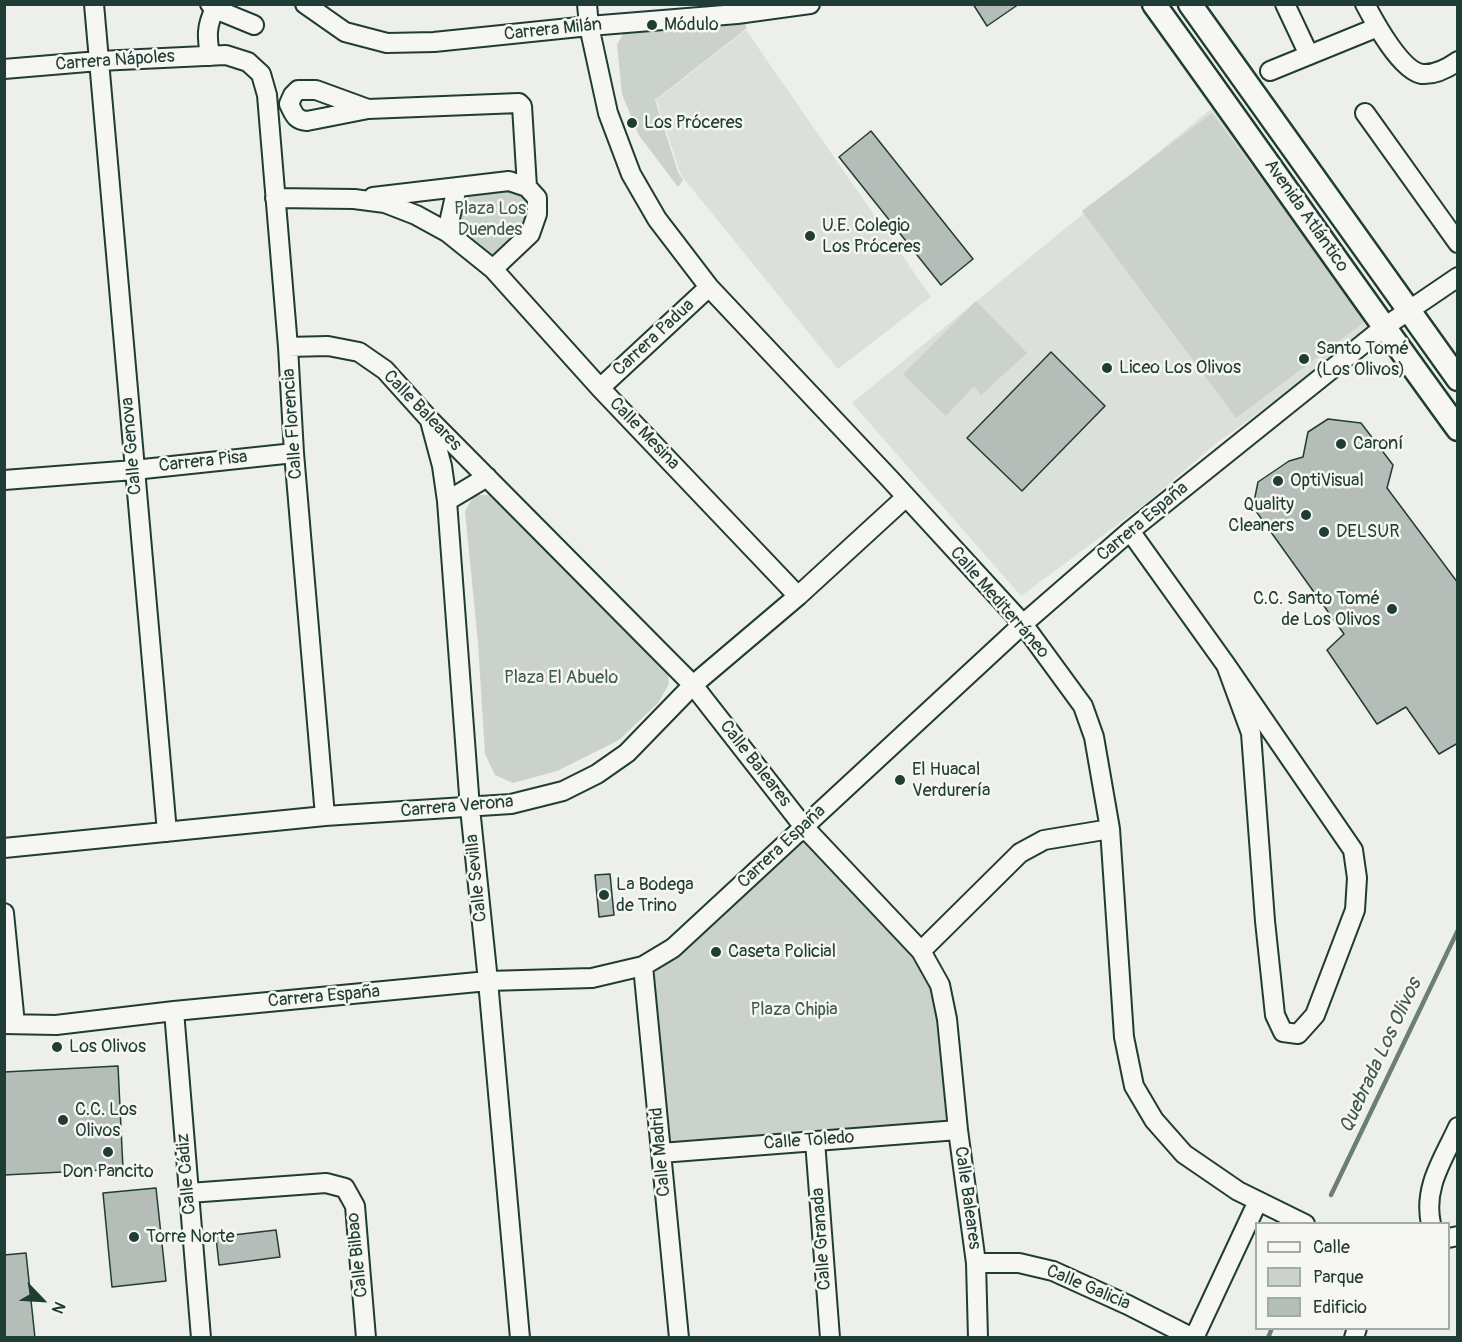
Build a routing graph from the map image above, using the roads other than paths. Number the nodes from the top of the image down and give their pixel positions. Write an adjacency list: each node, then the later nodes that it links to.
1 (94, 4): 15 (street, Calle Genova)
2 (305, 4): 11 (street, Carrera Milán)
3 (587, 4): 11 (street, Calle Mediterráneo)
4 (810, 4): 11 (street, Carrera Milán)
5 (1154, 4): 31 (main road, Avenida Atlántico)
6 (1190, 4): 30 (main road, Avenida Atlántico)
7 (1285, 4): 14 (street)
8 (1365, 4): 12 (street)
9 (212, 7): 10 (street); 13 (street)
10 (254, 25)
11 (589, 26): 29 (street, Calle Mediterráneo)
12 (1378, 27): 14 (street); 16 (street)
13 (218, 55): 15 (street, Carrera Nápoles); 23 (street, Calle Florencia)
14 (1309, 55): 18 (street)
15 (99, 61): 17 (street, Carrera Nápoles); 38 (street, Calle Genova)
16 (1458, 61)
17 (4, 69)
18 (1270, 71)
19 (368, 109): 22 (street)
20 (1365, 113): 26 (street)
21 (457, 187): 22 (street, Calle Mesina); 24 (street, Calle Mesina); 25 (street)
22 (527, 187): 27 (street)
23 (275, 198): 24 (street, Calle Mesina); 32 (street, Calle Florencia)
24 (354, 199): 25 (street, Calle Mesina)
25 (447, 232): 27 (street, Calle Mesina)
26 (1458, 243)
27 (492, 269): 34 (street, Calle Mesina)
28 (1458, 278): 30 (street, Carrera España)
29 (709, 287): 34 (street, Carrera Padua); 41 (street, Calle Mediterráneo)
30 (1409, 312): 31 (street, Carrera España); 33 (main road, Avenida Atlántico)
31 (1383, 328): 36 (main road, Avenida Atlántico); 43 (street, Carrera España)
32 (288, 347): 35 (street, Calle Baleares); 37 (street, Calle Florencia)
33 (1458, 379)
34 (600, 388): 44 (street, Calle Mesina)
35 (430, 420): 39 (street, Calle Baleares); 42 (street, Calle Sevilla)
36 (1458, 429)
37 (294, 453): 38 (street, Carrera Pisa); 49 (street, Calle Florencia)
38 (134, 470): 40 (street, Carrera Pisa); 52 (street, Calle Genova)
39 (487, 477): 42 (street); 47 (street, Calle Baleares)
40 (4, 480)
41 (906, 497): 44 (street, Carrera Verona); 45 (street, Calle Mediterráneo)
42 (447, 501): 48 (street, Calle Sevilla)
43 (1130, 531): 45 (street, Carrera España); 46 (street)
44 (798, 597): 47 (street, Carrera Verona)
45 (1023, 624): 50 (street, Carrera España); 51 (street, Calle Mediterráneo)
46 (1226, 665): 46 (street)
47 (693, 685): 48 (street, Carrera Verona); 50 (street, Calle Baleares)
48 (470, 808): 49 (street, Carrera Verona); 57 (street, Calle Sevilla)
49 (325, 816): 52 (street, Carrera Verona)
50 (804, 827): 55 (street, Calle Baleares); 56 (street, Carrera España)
51 (1110, 829): 55 (street); 66 (street, Calle Mediterráneo)
52 (167, 832): 53 (street, Carrera Verona)
53 (4, 848)
54 (4, 913): 59 (street)
55 (921, 951): 61 (street, Calle Baleares)
56 (643, 966): 57 (street, Carrera España); 64 (street, Calle Madrid)
57 (488, 981): 58 (street, Carrera España); 72 (street, Calle Sevilla)
58 (174, 1011): 59 (street, Carrera España); 65 (street, Calle Cádiz)
59 (10, 1024)
60 (1458, 1127): 63 (street)
61 (958, 1130): 62 (street, Calle Toledo); 69 (street, Calle Baleares)
62 (815, 1141): 64 (street, Calle Toledo); 74 (street, Calle Granada)
63 (1452, 1150): 68 (street)
64 (661, 1153): 73 (street, Calle Madrid)
65 (189, 1193): 70 (street, Calle Cádiz); 71 (street, Calle Bilbao)
66 (1258, 1201): 67 (street, Calle Mediterráneo); 76 (street)
67 (1301, 1222)
68 (1431, 1222)
69 (976, 1263): 75 (street, Calle Baleares); 76 (street, Calle Galicia)
70 (201, 1338)
71 (366, 1338)
72 (520, 1338)
73 (679, 1338)
74 (830, 1338)
75 (978, 1338)
76 (1194, 1338)

